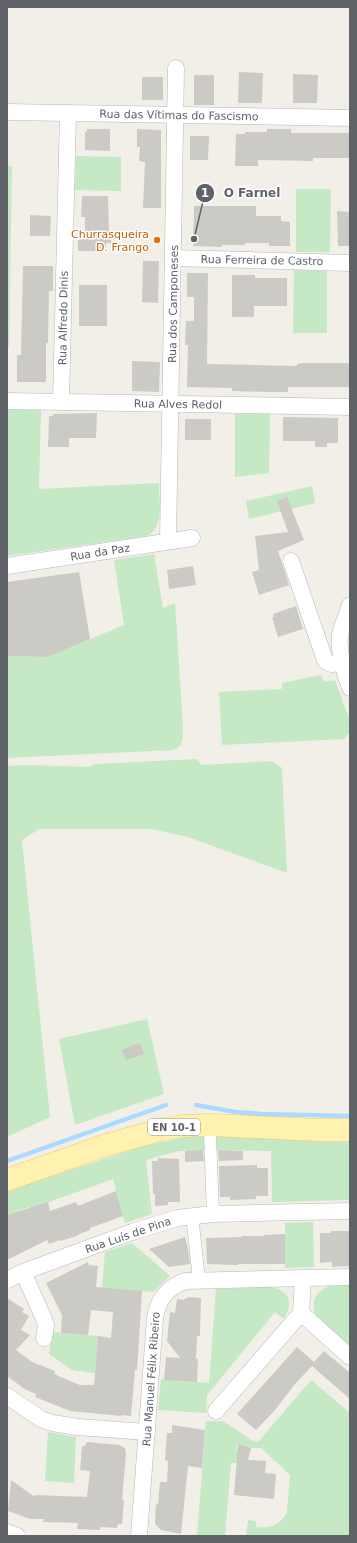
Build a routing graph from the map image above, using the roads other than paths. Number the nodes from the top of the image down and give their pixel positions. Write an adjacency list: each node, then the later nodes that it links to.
1 (176, 68): 4 (street, Rua dos Camponeses)
2 (7, 112): 3 (street, Rua das Vítimas do Fascismo)
3 (68, 113): 4 (street, Rua das Vítimas do Fascismo); 9 (street, Rua Alfredo Dinis)
4 (175, 115): 5 (street, Rua das Vítimas do Fascismo); 6 (street, Rua dos Camponeses)
5 (350, 118)
6 (174, 258): 7 (street, Rua Ferreira de Castro); 10 (street, Rua dos Camponeses)
7 (350, 263)
8 (7, 401): 9 (street, Rua Alves Redol)
9 (61, 402): 10 (street, Rua Alves Redol)
10 (171, 404): 11 (street, Rua Alves Redol); 13 (street, Rua dos Camponeses)
11 (350, 407)
12 (192, 538): 13 (street, Rua da Paz)
13 (168, 541): 15 (street, Rua da Paz)
14 (290, 561): 17 (street)
15 (7, 566)
16 (350, 605): 17 (street)
17 (342, 662): 18 (street)
18 (350, 688)
19 (350, 1130): 21 (main road, EN 10-1)
20 (210, 1134): 23 (street)
21 (7, 1180)
22 (350, 1211): 23 (street, Rua Luís de Pina)
23 (213, 1214): 24 (street, Rua Luís de Pina)
24 (192, 1215): 25 (street, Rua Luís de Pina); 29 (street)
25 (23, 1272): 28 (street, Rua Luís de Pina); 31 (street)
26 (350, 1277): 27 (street, Rua Manuel Félix Ribeiro)
27 (303, 1279): 29 (street, Rua Manuel Félix Ribeiro); 30 (street)
28 (7, 1280)
29 (199, 1280): 35 (street, Rua Manuel Félix Ribeiro)
30 (301, 1313): 32 (street); 34 (street)
31 (44, 1338)
32 (350, 1357)
33 (7, 1396): 35 (street)
34 (216, 1411)
35 (147, 1432): 38 (street, Rua Manuel Félix Ribeiro)
36 (7, 1532): 37 (street)
37 (17, 1536)
38 (139, 1536)

